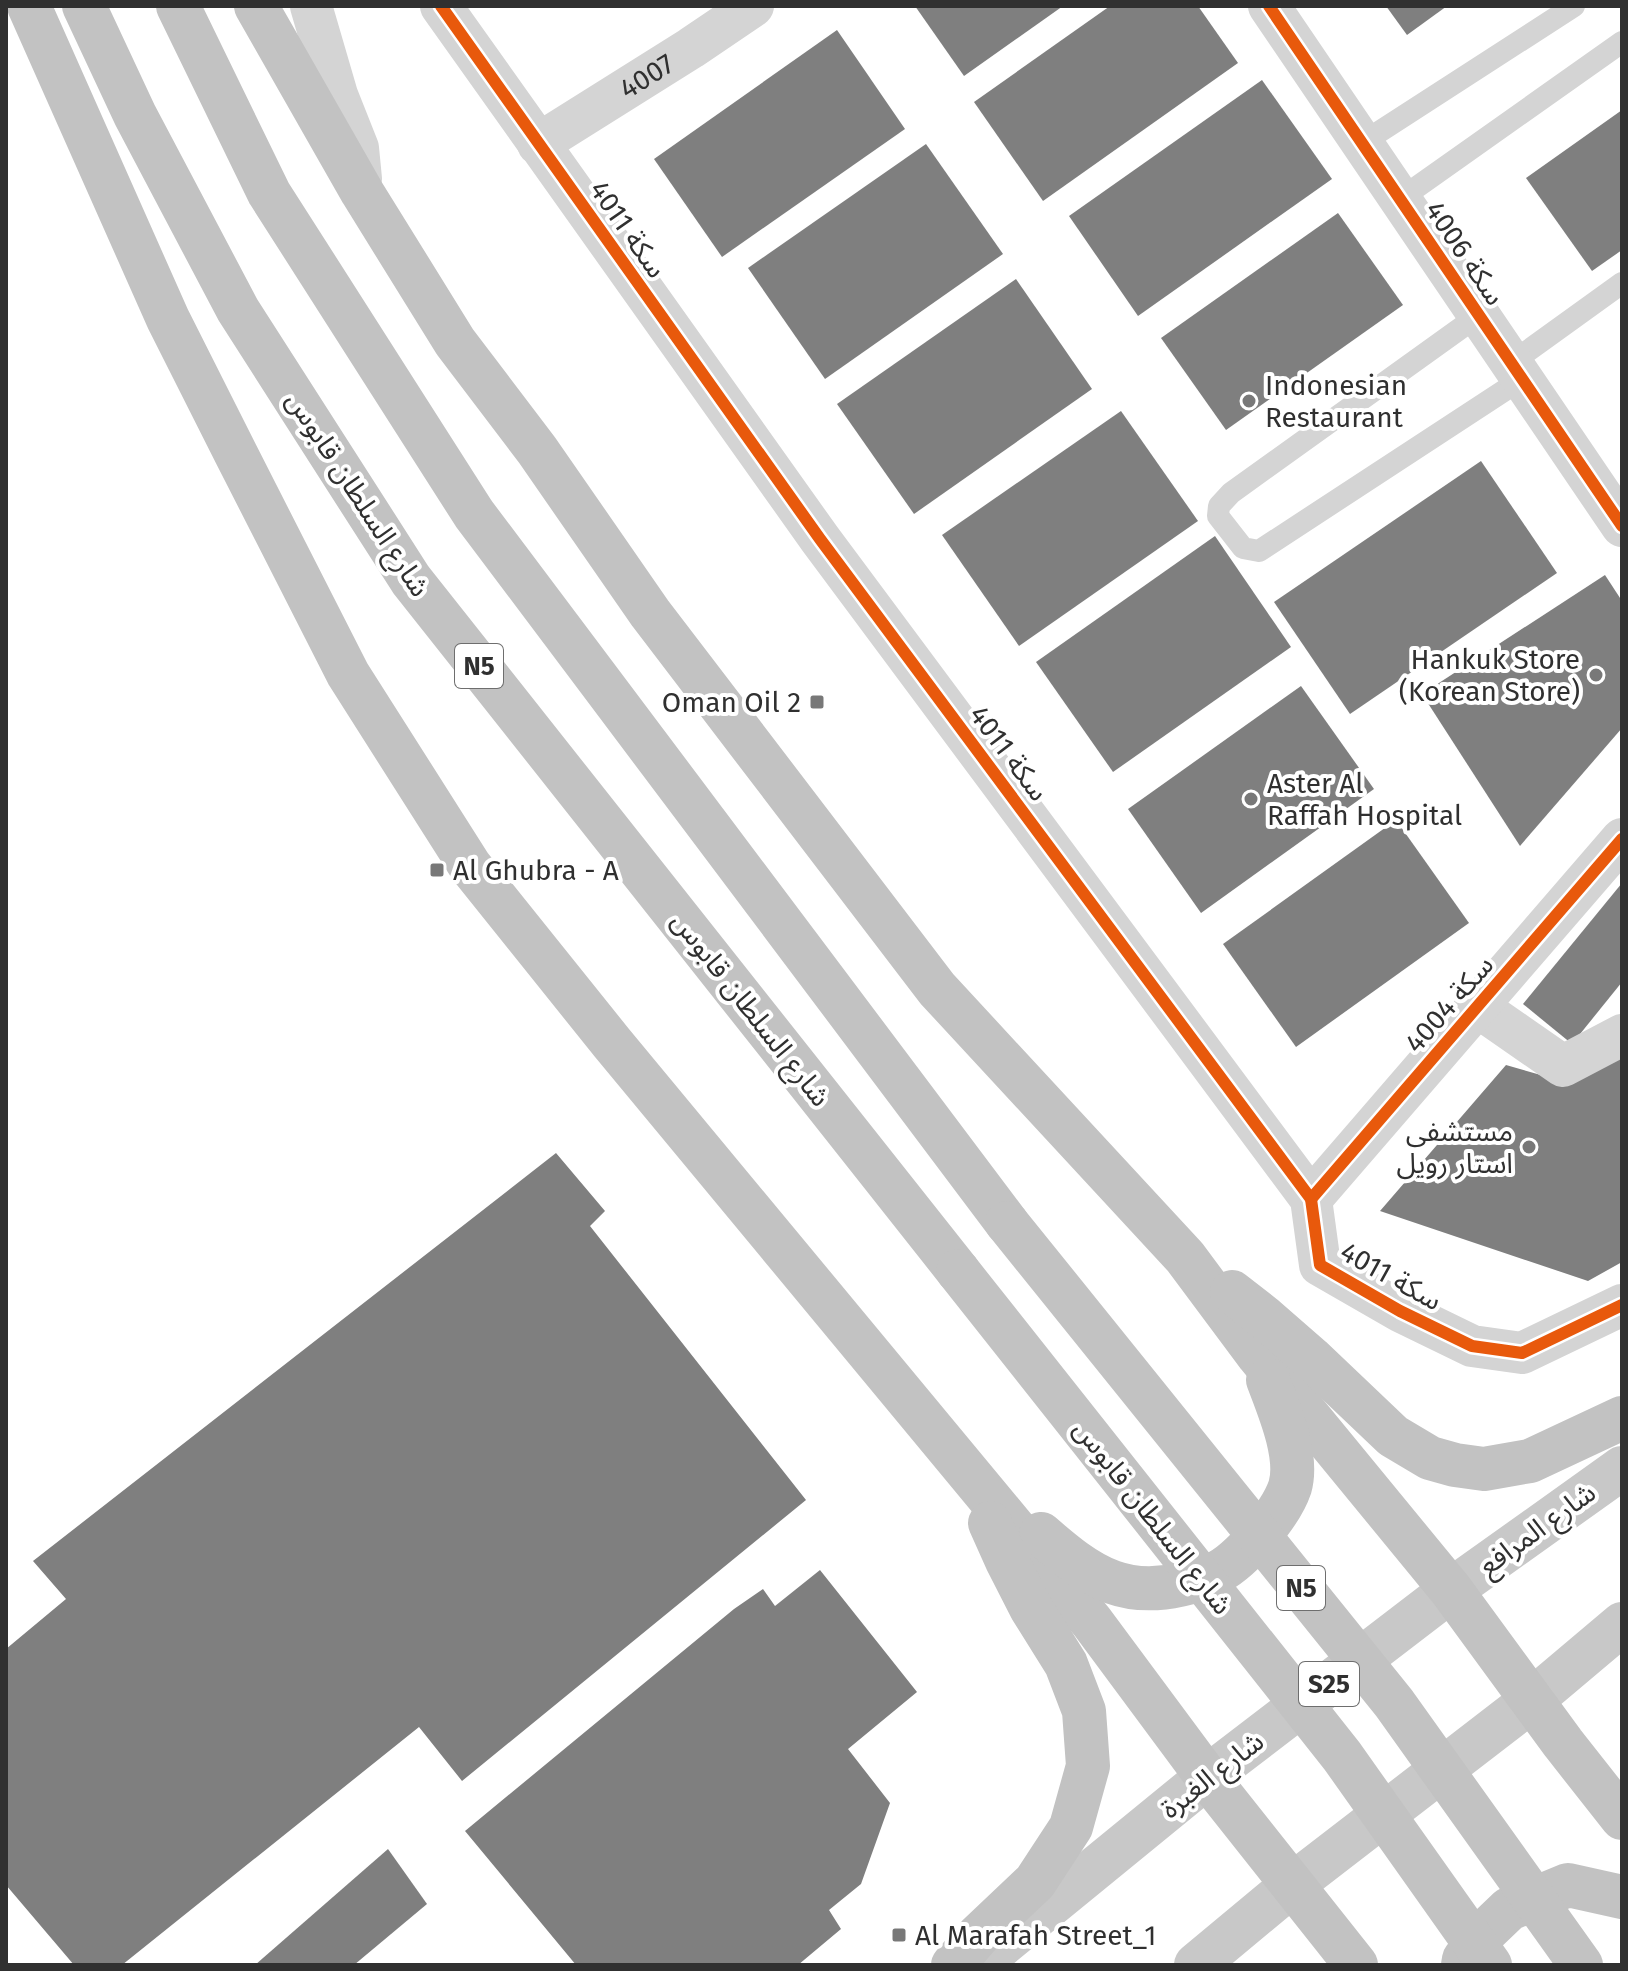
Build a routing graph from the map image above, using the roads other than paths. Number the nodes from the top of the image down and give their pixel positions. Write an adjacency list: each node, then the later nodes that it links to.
1 (29, 6): 28 (highway)
2 (84, 6): 41 (highway, شارع السلطان قابوس / N5, bridge)
3 (178, 6): 42 (highway, N5, bridge)
4 (256, 6): 13 (highway)
5 (311, 6): 13 (street)
6 (441, 6): 12 (street, سكة 4011)
7 (753, 6): 12 (street, 4007)
8 (1269, 6): 11 (street, سكة 4006)
9 (1574, 6): 11 (lane)
10 (1622, 42): 14 (lane)
11 (1362, 143): 14 (street, سكة 4006)
12 (538, 144): 22 (street, سكة 4011)
13 (362, 192): 23 (highway)
14 (1400, 199): 16 (street, سكة 4006)
15 (1622, 283): 17 (lane)
16 (1479, 315): 17 (street, سكة 4006); 17 (lane)
17 (1517, 371): 18 (street, سكة 4006)
18 (1620, 521)
19 (1622, 839): 20 (street, سكة 4004)
20 (1478, 1007): 21 (street); 22 (street, سكة 4004)
21 (1622, 1035)
22 (1311, 1199): 24 (street, سكة 4011)
23 (1185, 1257): 25 (highway); 26 (highway)
24 (1622, 1305)
25 (1258, 1355): 28 (highway); 29 (highway)
26 (1622, 1418)
27 (1622, 1468): 29 (main road, شارع المرافع)
28 (967, 1470): 32 (highway); 36 (highway)
29 (1451, 1590): 31 (highway); 32 (main road, شارع الغبرة / S25)
30 (1622, 1624): 31 (main road)
31 (1532, 1700): 33 (highway); 34 (main road)
32 (1207, 1777): 34 (highway); 37 (main road, شارع الغبرة / S25)
33 (1622, 1818)
34 (1292, 1885): 38 (main road); 39 (highway)
35 (1622, 1897): 40 (highway)
36 (953, 1965)
37 (977, 1965)
38 (1196, 1965)
39 (1356, 1965)
40 (1463, 1965)
41 (1490, 1965)
42 (1581, 1965)

